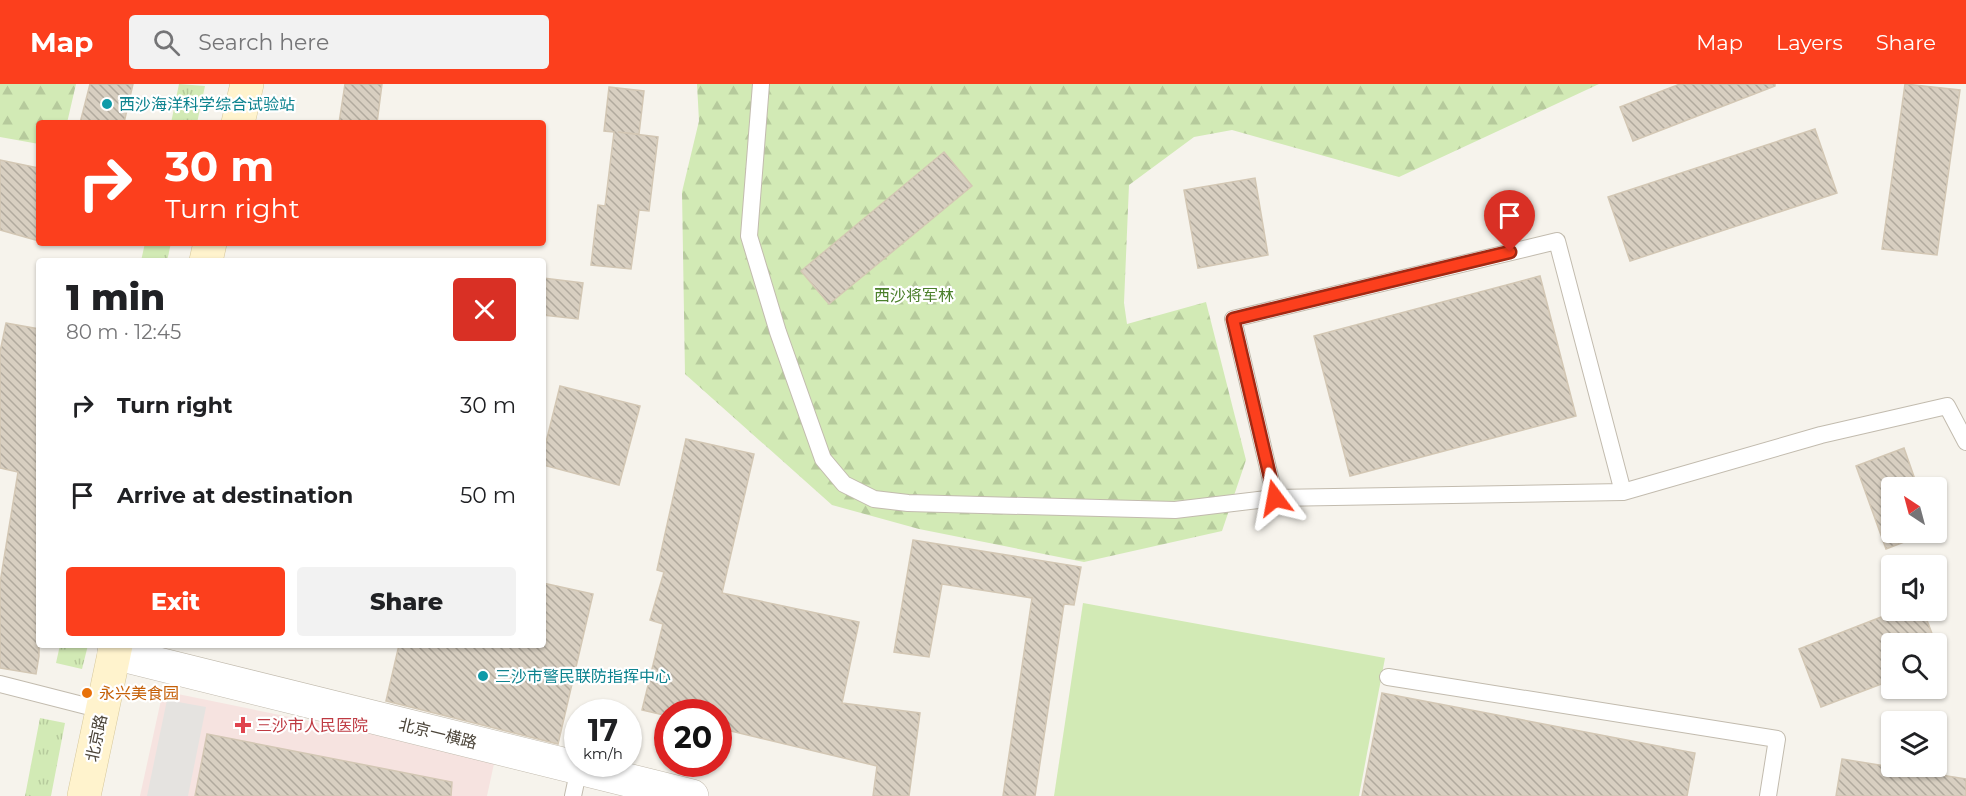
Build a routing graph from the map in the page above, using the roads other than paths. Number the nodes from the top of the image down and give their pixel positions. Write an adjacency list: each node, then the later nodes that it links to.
1 (247, 84): 3 (street)
2 (761, 84): 6 (lane)
3 (239, 120)
4 (1966, 442): 5 (lane)
5 (1623, 492): 6 (lane); 6 (lane)
6 (1275, 498)
7 (115, 649): 10 (street, 北京路); 11 (street, 北京一横路)
8 (1388, 677): 14 (lane)
9 (0, 684): 10 (lane)
10 (102, 710): 12 (street, 北京路)
11 (576, 782): 13 (street, 北京一横路)
12 (84, 796)
13 (692, 796)
14 (1768, 796)

